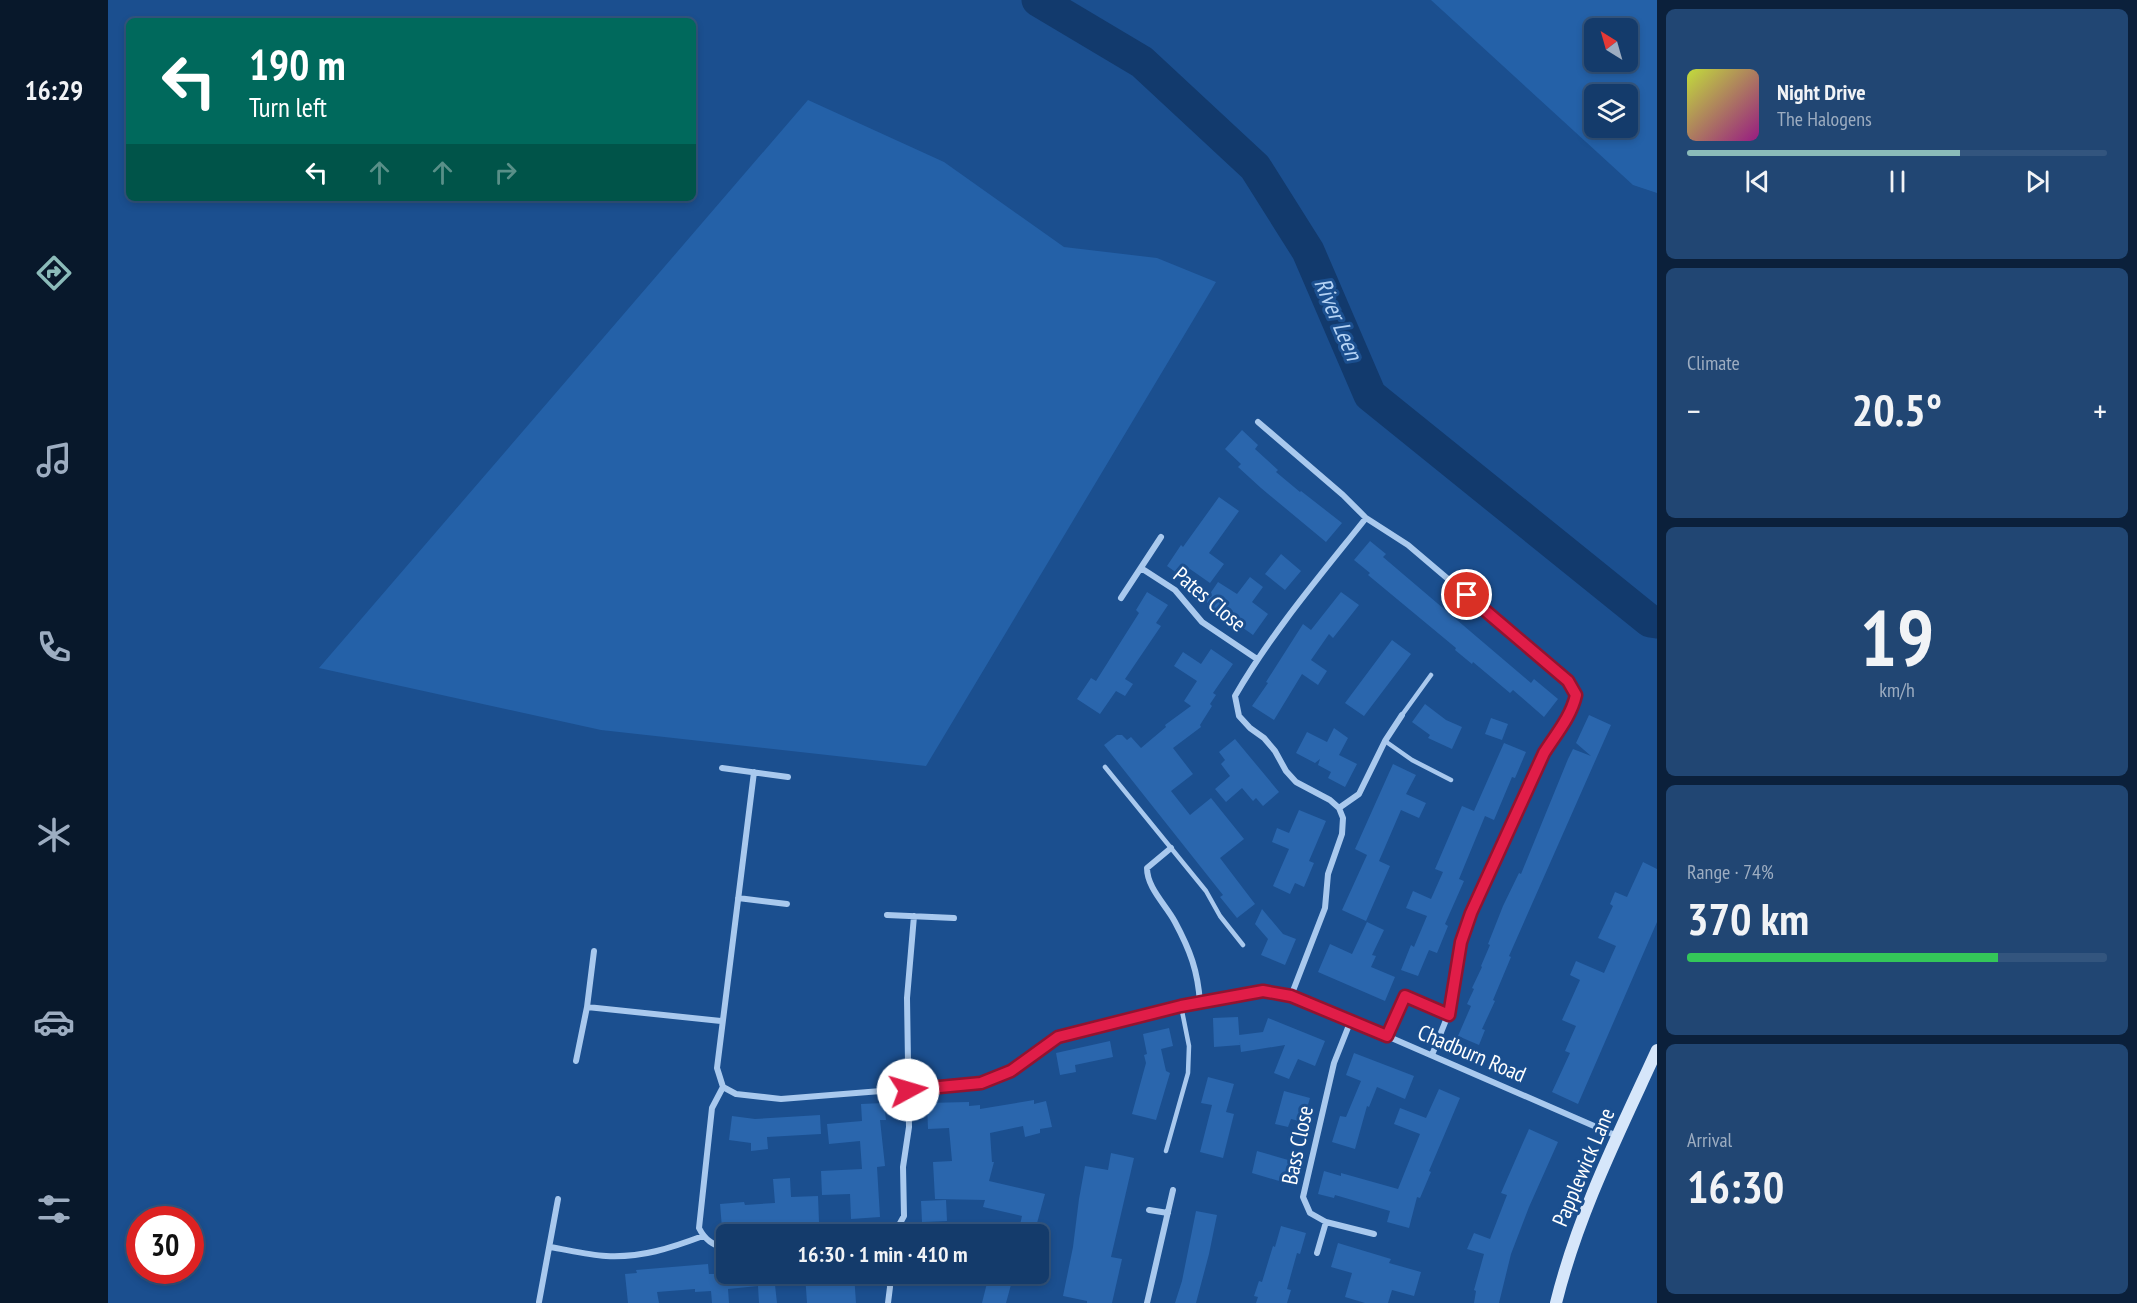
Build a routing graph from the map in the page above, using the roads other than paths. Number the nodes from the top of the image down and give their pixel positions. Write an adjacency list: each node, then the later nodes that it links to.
1 (1258, 422): 2 (street)
2 (1366, 518): 6 (street); 28 (street)
3 (1161, 537): 4 (street)
4 (1141, 568): 5 (street); 6 (street, Pates Close)
5 (1121, 598)
6 (1257, 659): 15 (street)
7 (1431, 675): 8 (lane)
8 (1402, 715): 9 (street)
9 (1385, 741): 14 (lane); 15 (street)
10 (1105, 767): 16 (lane)
11 (722, 768): 12 (street)
12 (754, 772): 13 (street); 17 (street)
13 (788, 777)
14 (1451, 780)
15 (1339, 808): 24 (street)
16 (1171, 848): 22 (lane); 25 (street)
17 (738, 898): 18 (street); 30 (street)
18 (787, 904)
19 (887, 915): 20 (street)
20 (915, 916): 21 (street); 36 (street)
21 (954, 918)
22 (1243, 945)
23 (594, 951): 27 (street)
24 (1291, 996): 25 (street, Chadburn Road); 29 (street, Chadburn Road)
25 (1200, 1003): 26 (street, Chadburn Road)
26 (1181, 1006): 36 (street, Chadburn Road); 38 (lane)
27 (587, 1007): 30 (street); 34 (street)
28 (1449, 1015): 31 (lane); 33 (street)
29 (1351, 1020): 31 (street, Chadburn Road); 43 (street, Bass Close)
30 (722, 1021): 35 (street)
31 (1387, 1036): 33 (street, Chadburn Road)
32 (1657, 1050): 37 (street, Papplewick Lane)
33 (1432, 1056): 37 (street, Chadburn Road)
34 (576, 1061)
35 (723, 1087): 36 (street, Chadburn Road); 46 (street)
36 (908, 1090): 44 (street)
37 (1618, 1136): 54 (street, Papplewick Lane)
38 (1166, 1151)
39 (1173, 1190): 42 (street)
40 (558, 1199): 48 (street)
41 (1149, 1210): 42 (street)
42 (1168, 1213): 53 (street)
43 (1326, 1222): 45 (street, Bass Close); 49 (street)
44 (900, 1224)
45 (1374, 1234)
46 (703, 1236): 47 (street); 48 (street)
47 (716, 1246)
48 (550, 1247): 51 (street)
49 (1317, 1253)
50 (890, 1284): 52 (street)
51 (539, 1302)
52 (888, 1303)
53 (1147, 1303)
54 (1556, 1303)

